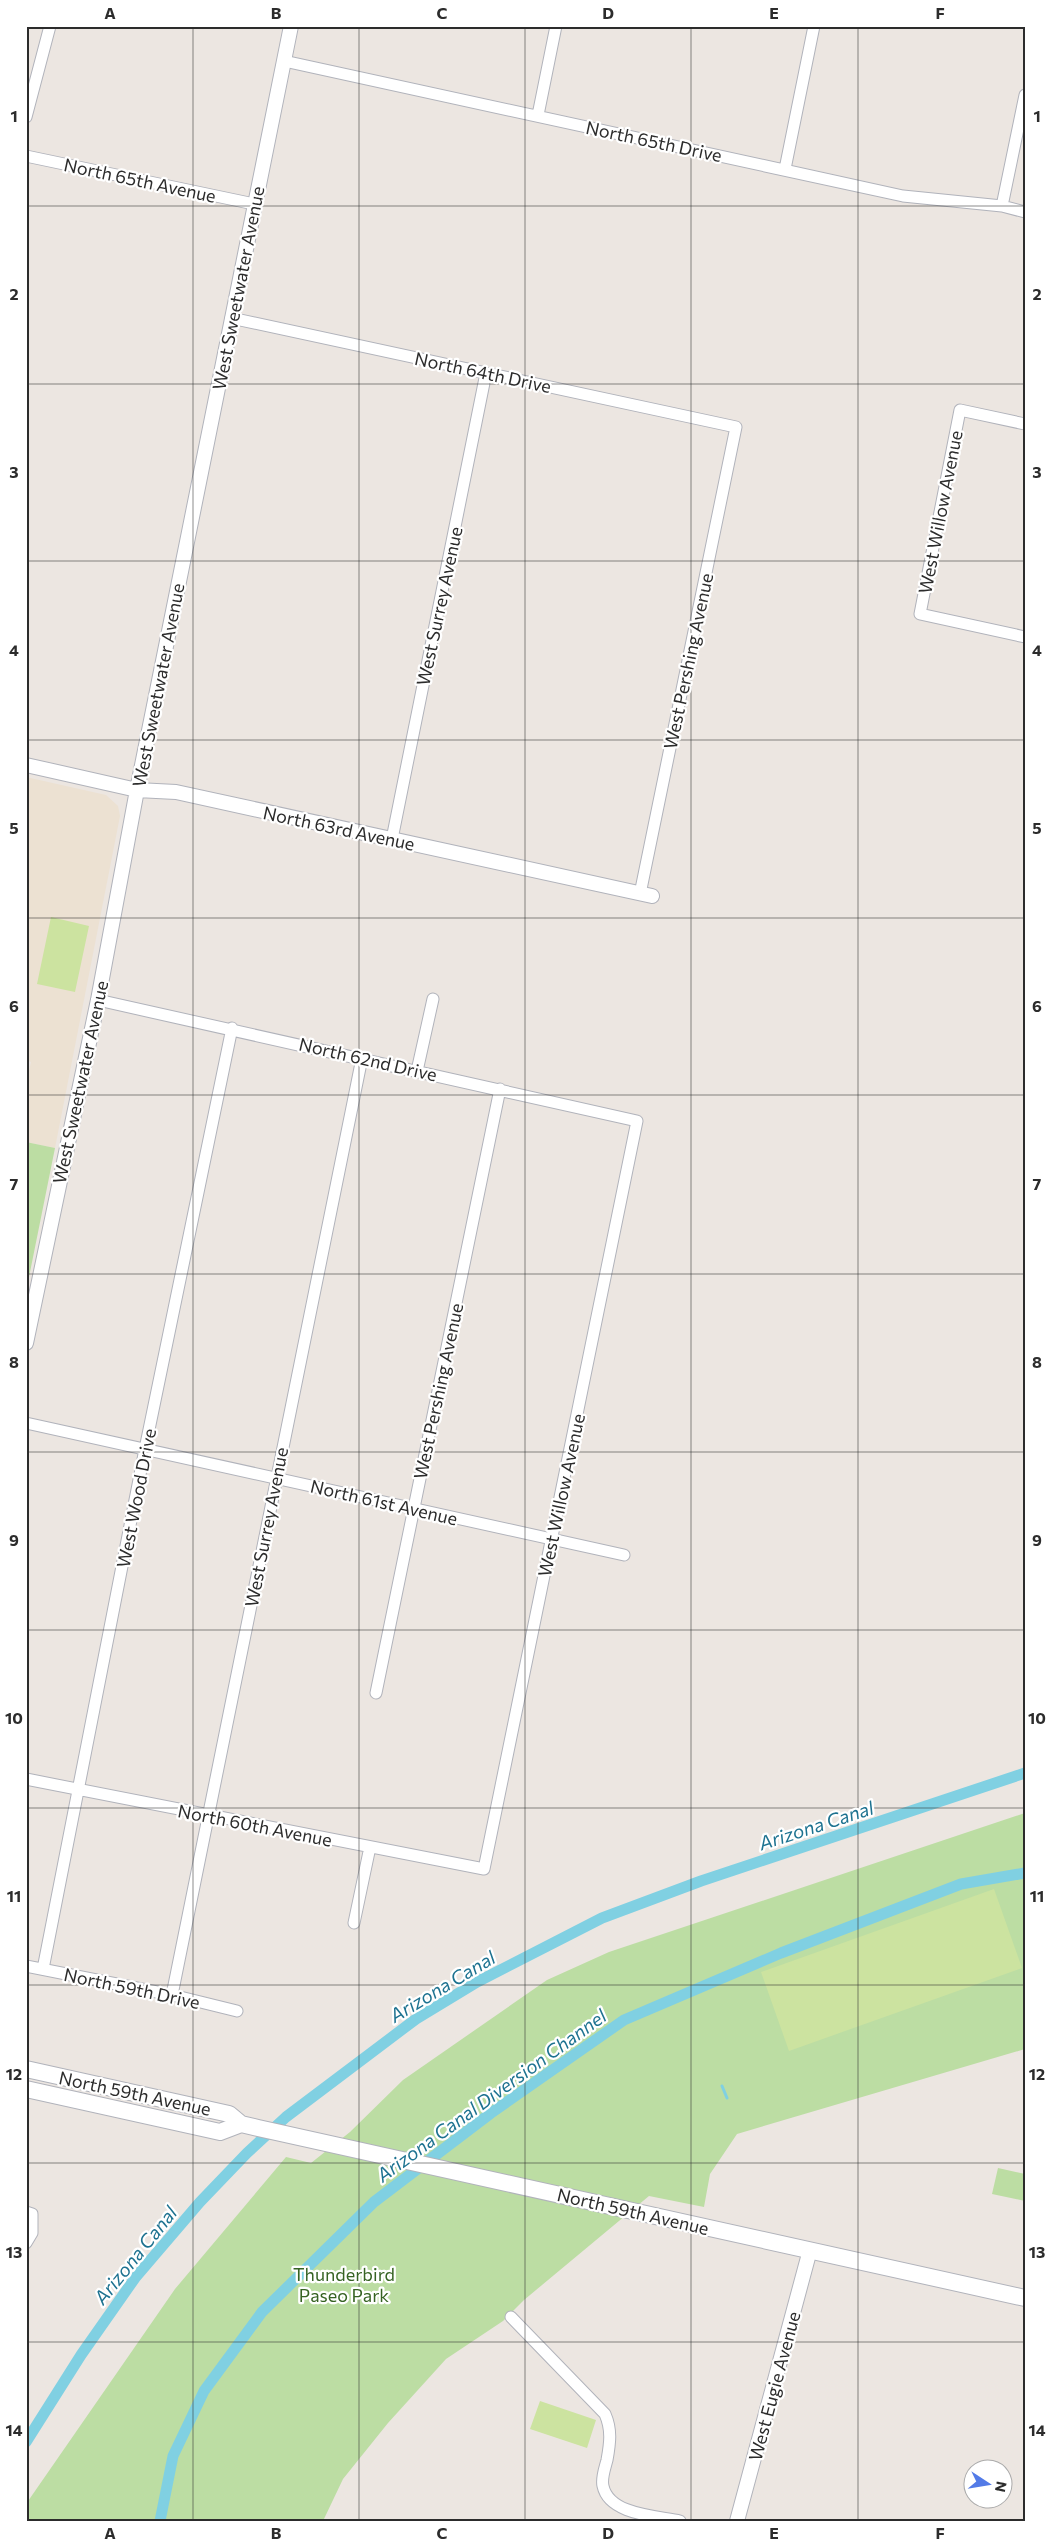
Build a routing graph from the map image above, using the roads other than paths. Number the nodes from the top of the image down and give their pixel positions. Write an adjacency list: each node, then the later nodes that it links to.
1 (50, 26): 8 (street)
2 (291, 26): 5 (street, West Sweetwater Avenue)
3 (556, 26): 7 (street)
4 (814, 26): 10 (street)
5 (284, 61): 7 (street, North 65th Drive); 11 (street, West Sweetwater Avenue)
6 (1025, 95): 12 (street)
7 (538, 115): 10 (street, North 65th Drive)
8 (26, 117)
9 (26, 156): 11 (street, North 65th Avenue)
10 (785, 169): 12 (street, North 65th Drive)
11 (254, 204): 14 (street, West Sweetwater Avenue)
12 (1002, 206): 13 (street, North 65th Drive)
13 (1025, 212)
14 (231, 318): 15 (street, North 64th Drive); 20 (street, West Sweetwater Avenue)
15 (486, 373): 17 (street, North 64th Drive); 21 (street, West Surrey Avenue)
16 (1025, 424): 18 (street, West Willow Avenue)
17 (736, 427): 22 (street, West Pershing Avenue)
18 (1025, 637)
19 (26, 765): 20 (street, North 63rd Avenue)
20 (137, 790): 21 (street, North 63rd Avenue); 24 (street, West Sweetwater Avenue)
21 (392, 839): 22 (street, North 63rd Avenue)
22 (646, 895)
23 (432, 999): 27 (street)
24 (98, 1000): 25 (street, North 62nd Drive); 30 (street, West Sweetwater Avenue)
25 (232, 1028): 26 (street, North 62nd Drive); 32 (street, West Wood Drive)
26 (362, 1058): 27 (street, North 62nd Drive); 33 (street, West Surrey Avenue)
27 (417, 1071): 28 (street, North 62nd Drive)
28 (500, 1089): 29 (street, North 62nd Drive); 34 (street, West Pershing Avenue)
29 (637, 1122): 35 (street, West Willow Avenue)
30 (26, 1343)
31 (26, 1424): 32 (street, North 61st Avenue)
32 (145, 1449): 33 (street, North 61st Avenue); 39 (street, West Wood Drive)
33 (276, 1478): 34 (street, North 61st Avenue); 40 (street, West Surrey Avenue)
34 (414, 1508): 35 (street, North 61st Avenue); 37 (street, West Pershing Avenue)
35 (552, 1539): 36 (street, North 61st Avenue); 42 (street, West Willow Avenue)
36 (624, 1555)
37 (376, 1693)
38 (26, 1779): 39 (street, North 60th Avenue)
39 (79, 1790): 40 (street, North 60th Avenue); 45 (street, West Wood Drive)
40 (208, 1816): 41 (street, North 60th Avenue); 46 (street, West Surrey Avenue)
41 (370, 1847): 42 (street, North 60th Avenue); 43 (street)
42 (484, 1869)
43 (354, 1923)
44 (26, 1966): 45 (street, North 59th Drive)
45 (44, 1970): 46 (street, North 59th Drive)
46 (172, 1995): 47 (street, North 59th Drive)
47 (237, 2011)
48 (26, 2069): 50 (main road, North 59th Avenue)
49 (26, 2090): 50 (main road, North 59th Avenue)
50 (241, 2124): 53 (main road, North 59th Avenue)
51 (29, 2213): 52 (street)
52 (26, 2243)
53 (810, 2250): 54 (main road, North 59th Avenue); 57 (street, West Eugie Avenue)
54 (1025, 2298)
55 (511, 2317): 56 (street)
56 (680, 2521)
57 (737, 2521)

